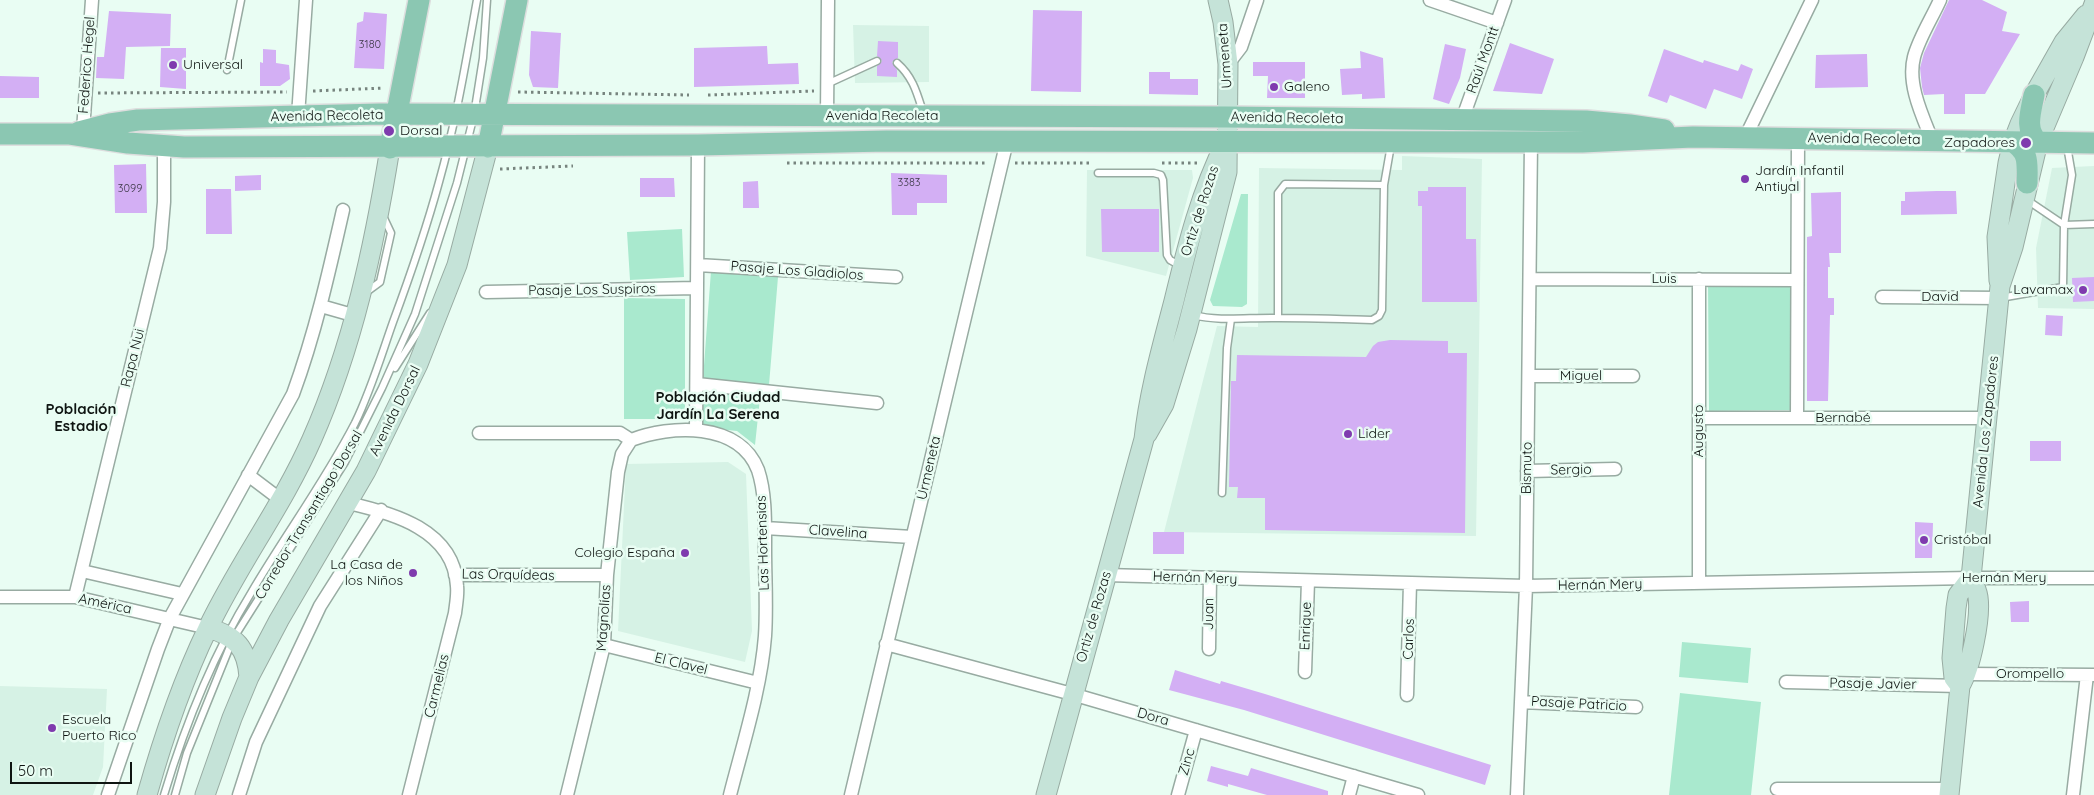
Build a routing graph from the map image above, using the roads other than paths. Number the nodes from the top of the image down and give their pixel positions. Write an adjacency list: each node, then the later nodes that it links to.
1 (92, 0): 32 (street, Federico Hegel)
2 (241, 0): 20 (lane)
3 (306, 0): 26 (street)
4 (418, 0): 23 (main road)
5 (476, 0): 24 (lane, Corredor Transantiago Dorsal)
6 (487, 0): 24 (lane, Corredor Transantiago Dorsal)
7 (517, 0): 25 (main road, Avenida Dorsal)
8 (828, 0): 21 (street)
9 (1218, 0): 19 (main road, Urmeneta)
10 (1257, 0): 19 (street)
11 (1430, 0): 16 (street)
12 (1505, 0): 16 (street, Raúl Montt)
13 (1812, 0): 35 (street)
14 (1940, 0): 37 (street)
15 (2093, 6): 22 (main road, Avenida Los Zapadores); 43 (main road, Avenida Los Zapadores)
16 (1497, 23): 31 (street, Raúl Montt)
17 (877, 61): 21 (lane)
18 (897, 63): 28 (lane)
19 (1228, 64): 30 (main road, Urmeneta)
20 (228, 70)
21 (827, 87): 27 (street)
22 (2034, 95): 42 (main road, Avenida Los Zapadores); 43 (main road)
23 (396, 114): 24 (main road, Avenida Recoleta); 26 (main road, Avenida Recoleta); 51 (main road)
24 (465, 115): 25 (main road, Avenida Recoleta); 49 (lane, Corredor Transantiago Dorsal); 49 (lane, Corredor Transantiago Dorsal)
25 (495, 115): 27 (main road, Avenida Recoleta); 50 (main road, Avenida Dorsal)
26 (298, 116): 32 (main road, Avenida Recoleta); 48 (main road)
27 (827, 116): 28 (main road, Avenida Recoleta)
28 (924, 116): 29 (main road, Avenida Recoleta)
29 (1034, 116): 30 (main road, Avenida Recoleta); 38 (main road)
30 (1227, 117): 31 (main road, Avenida Recoleta); 39 (main road, Urmeneta)
31 (1462, 120): 34 (main road, Avenida Recoleta)
32 (77, 132): 33 (main road, Avenida Recoleta); 47 (main road, Avenida Recoleta)
33 (0, 134)
34 (1693, 137): 35 (main road, Avenida Recoleta); 41 (main road, Avenida Recoleta)
35 (1745, 138): 36 (main road, Avenida Recoleta)
36 (1798, 138): 37 (main road, Avenida Recoleta); 64 (street)
37 (1932, 140): 42 (main road, Avenida Recoleta)
38 (1007, 141): 39 (main road, Avenida Recoleta); 46 (main road, Avenida Recoleta); 93 (street, Urmeneta)
39 (1226, 142): 40 (main road, Avenida Recoleta); 59 (main road, Ortiz de Rozas); 70 (main road, Ortiz de Rozas)
40 (1391, 142): 41 (main road, Avenida Recoleta); 53 (lane)
41 (1532, 142): 62 (street, Bismuto)
42 (2014, 142): 43 (main road, Avenida Recoleta); 54 (main road); 67 (main road, Avenida Los Zapadores)
43 (2038, 142): 44 (main road, Avenida Recoleta); 54 (main road, Avenida Los Zapadores)
44 (2066, 142): 45 (main road, Avenida Recoleta); 57 (lane)
45 (2094, 142)
46 (698, 145): 50 (main road, Avenida Recoleta); 58 (street)
47 (164, 146): 48 (main road, Avenida Recoleta); 94 (street, Rapa Nui)
48 (268, 146): 51 (main road, Avenida Recoleta)
49 (457, 147): 50 (main road, Avenida Recoleta); 51 (main road, Avenida Recoleta); 77 (lane, Corredor Transantiago Dorsal); 110 (lane, Corredor Transantiago Dorsal)
50 (488, 147): 60 (main road, Avenida Dorsal)
51 (390, 148): 71 (main road)
52 (1098, 173): 59 (lane)
53 (1384, 185): 72 (lane); 72 (lane)
54 (2026, 190): 57 (lane); 67 (main road, Avenida Los Zapadores)
55 (343, 210): 69 (street)
56 (2094, 224): 57 (lane)
57 (2064, 225): 67 (lane)
58 (698, 264): 61 (street, Pasaje Los Gladiolos); 65 (street)
59 (1182, 266): 70 (main road, Ortiz de Rozas)
60 (453, 275): 77 (lane); 90 (main road, Avenida Dorsal)
61 (896, 277)
62 (1530, 279): 63 (street, Luis); 74 (street, Bismuto)
63 (1700, 279): 64 (street, Luis); 79 (street, Augusto)
64 (1797, 280): 80 (street)
65 (698, 288): 66 (street, Pasaje Los Suspiros); 76 (street)
66 (486, 292)
67 (2000, 292): 68 (street, David); 81 (main road, Avenida Los Zapadores)
68 (1882, 297)
69 (321, 306): 71 (street); 87 (street)
70 (1183, 309): 73 (lane); 96 (main road, Ortiz de Rozas)
71 (356, 316): 89 (main road)
72 (1278, 318): 73 (lane)
73 (1231, 319): 88 (lane)
74 (1528, 376): 75 (street, Miguel); 86 (street, Bismuto)
75 (1633, 376)
76 (697, 384): 78 (street); 82 (street)
77 (382, 388): 110 (lane, Corredor Transantiago Dorsal)
78 (878, 403)
79 (1699, 418): 80 (street, Bernabé); 102 (street, Augusto)
80 (1797, 418): 81 (street, Bernabé)
81 (1987, 418): 99 (main road, Avenida Los Zapadores)
82 (696, 430): 84 (street, Las Hortensias); 92 (street, Las Hortensias)
83 (479, 433): 84 (street)
84 (631, 440): 97 (street, Magnolias)
85 (1615, 469): 86 (street, Sergio)
86 (1527, 471): 104 (street, Bismuto)
87 (248, 475): 89 (street); 105 (street)
88 (1222, 493)
89 (281, 500): 109 (main road)
90 (348, 503): 91 (street, Las Orquídeas); 116 (main road, Avenida Dorsal)
91 (381, 510): 95 (street, Las Orquídeas); 133 (street)
92 (765, 528): 93 (street, Clavelina); 119 (street, Las Hortensias)
93 (912, 537): 111 (street, Urmeneta)
94 (82, 571): 105 (street, América); 107 (street, Rapa Nui)
95 (455, 575): 97 (street, Las Orquídeas); 134 (street, Carmelias)
96 (1105, 575): 98 (street, Hernán Mery); 120 (main road, Ortiz de Rozas)
97 (607, 576): 112 (street, Magnolias)
98 (1210, 578): 101 (street, Hernán Mery); 113 (street, Juan)
99 (1971, 578): 100 (street, Hernán Mery); 102 (street, Hernán Mery); 117 (main road, Avenida Los Zapadores)
100 (2094, 578)
101 (1308, 581): 103 (street, Hernán Mery); 114 (street, Enrique)
102 (1699, 583): 104 (street, Hernán Mery)
103 (1410, 584): 104 (street, Hernán Mery); 121 (street, Carlos)
104 (1526, 586): 122 (street, Bismuto)
105 (182, 594): 108 (street)
106 (0, 597): 107 (street, América)
107 (75, 597): 108 (street, América)
108 (170, 618): 109 (street, América); 128 (street)
109 (208, 628): 110 (main road); 129 (main road)
110 (231, 637): 116 (main road); 130 (lane, Corredor Transantiago Dorsal); 131 (lane, Corredor Transantiago Dorsal)
111 (886, 644): 120 (street, Dora); 137 (street, Urmeneta)
112 (604, 645): 119 (street, El Clavel); 135 (street, Magnolias)
113 (1209, 649)
114 (1305, 672)
115 (2090, 675): 117 (street, Orompello); 143 (street)
116 (250, 677): 132 (main road, Avenida Dorsal)
117 (1963, 680): 118 (street, Pasaje Javier); 127 (main road, Avenida Los Zapadores)
118 (1786, 682)
119 (758, 683): 136 (street, Las Hortensias)
120 (1072, 694): 124 (street, Dora); 138 (main road, Ortiz de Rozas)
121 (1407, 695)
122 (1521, 702): 123 (street, Pasaje Patricio); 142 (street, Bismuto)
123 (1636, 707)
124 (1196, 730): 125 (street, Dora); 139 (street, Zinc)
125 (1354, 776): 140 (street); 141 (street, Dora)
126 (1777, 789): 127 (street)
127 (1949, 792)
128 (108, 795)
129 (147, 795)
130 (164, 795)
131 (175, 795)
132 (206, 795)
133 (239, 795)
134 (409, 795)
135 (567, 795)
136 (730, 795)
137 (851, 795)
138 (1046, 795)
139 (1178, 795)
140 (1349, 795)
141 (1418, 795)
142 (1517, 795)
143 (2073, 795)

